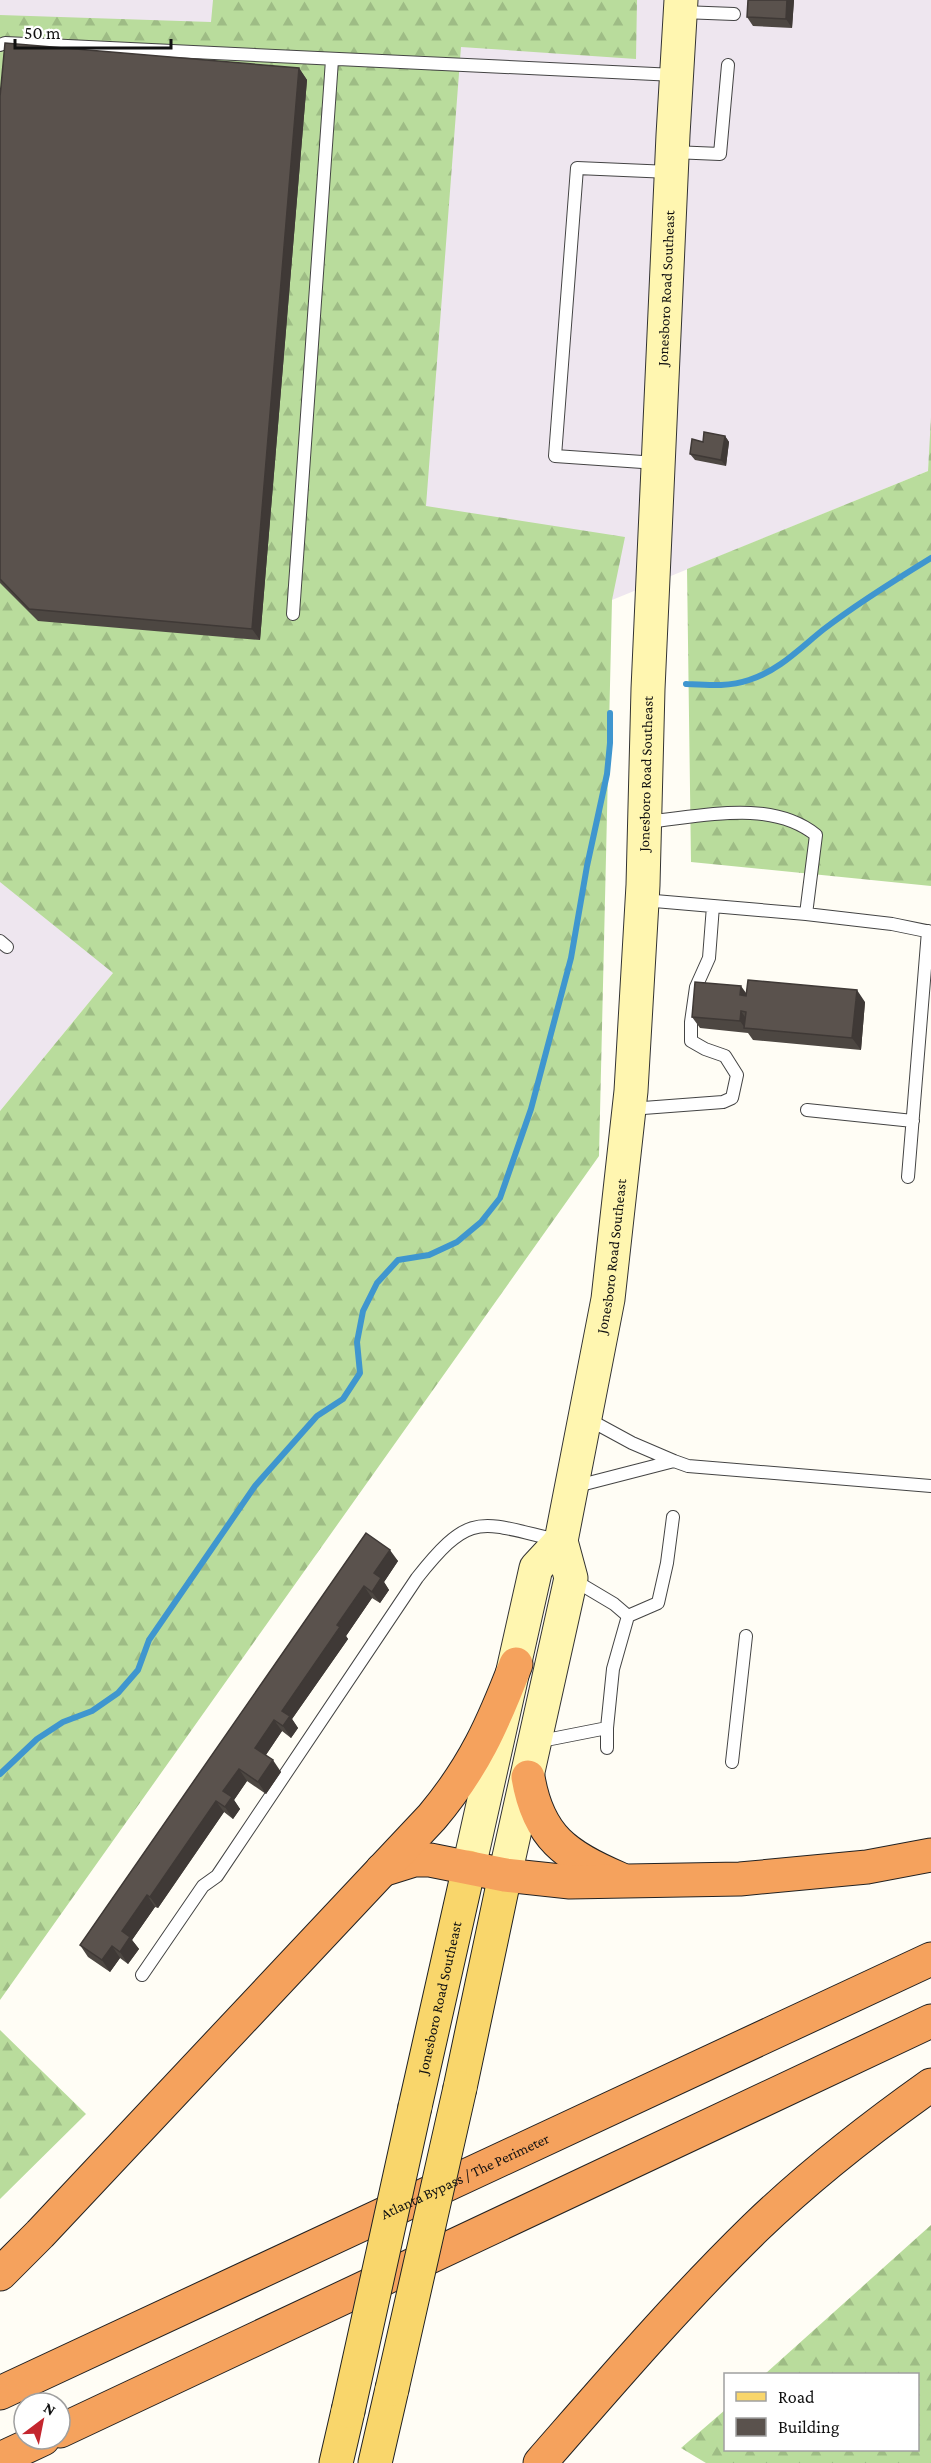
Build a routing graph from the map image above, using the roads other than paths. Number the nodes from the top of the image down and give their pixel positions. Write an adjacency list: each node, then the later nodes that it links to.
1 (681, 6): 2 (lane); 6 (main road, Jonesboro Road Southeast)
2 (734, 14)
3 (0, 45): 4 (lane)
4 (332, 60): 6 (lane); 9 (lane)
5 (728, 65): 7 (lane)
6 (677, 75): 7 (main road, Jonesboro Road Southeast)
7 (672, 162): 8 (main road, Jonesboro Road Southeast); 8 (lane)
8 (658, 463): 10 (main road, Jonesboro Road Southeast)
9 (293, 614)
10 (644, 822): 11 (main road, Jonesboro Road Southeast); 13 (lane)
11 (641, 900): 12 (lane); 15 (main road, Jonesboro Road Southeast)
12 (713, 906): 13 (lane); 15 (lane)
13 (806, 914): 14 (lane)
14 (930, 932): 17 (lane)
15 (628, 1109): 19 (main road, Jonesboro Road Southeast)
16 (807, 1110): 17 (lane)
17 (913, 1121): 18 (lane)
18 (908, 1177)
19 (585, 1417): 20 (lane); 22 (main road, Jonesboro Road Southeast)
20 (674, 1461): 21 (lane); 22 (lane)
21 (931, 1486)
22 (572, 1488): 24 (main road, Jonesboro Road Southeast)
23 (673, 1517): 26 (lane)
24 (561, 1541): 25 (main road, Jonesboro Road Southeast); 28 (main road, Jonesboro Road Southeast); 40 (lane)
25 (571, 1578): 26 (lane); 30 (main road, Jonesboro Road Southeast)
26 (628, 1616): 29 (lane)
27 (746, 1636): 32 (lane)
28 (516, 1664): 35 (main road, Jonesboro Road Southeast); 36 (highway)
29 (607, 1728): 30 (lane); 31 (lane)
30 (536, 1742): 33 (main road, Jonesboro Road Southeast)
31 (607, 1748)
32 (732, 1762)
33 (528, 1777): 37 (main road, Jonesboro Road Southeast); 38 (highway)
34 (931, 1855): 38 (highway)
35 (470, 1867): 36 (highway); 37 (highway); 48 (main road, Jonesboro Road Southeast, bridge)
36 (382, 1870): 43 (highway)
37 (505, 1875): 38 (highway); 49 (main road, Jonesboro Road Southeast, bridge)
38 (624, 1880)
39 (931, 1959): 44 (highway, Atlanta Bypass / The Perimeter)
40 (142, 1975)
41 (931, 2020): 45 (highway)
42 (931, 2085): 50 (highway)
43 (0, 2274)
44 (0, 2393)
45 (72, 2425)
46 (17, 2451): 47 (highway)
47 (0, 2459)
48 (336, 2463)
49 (375, 2463)
50 (540, 2463)

